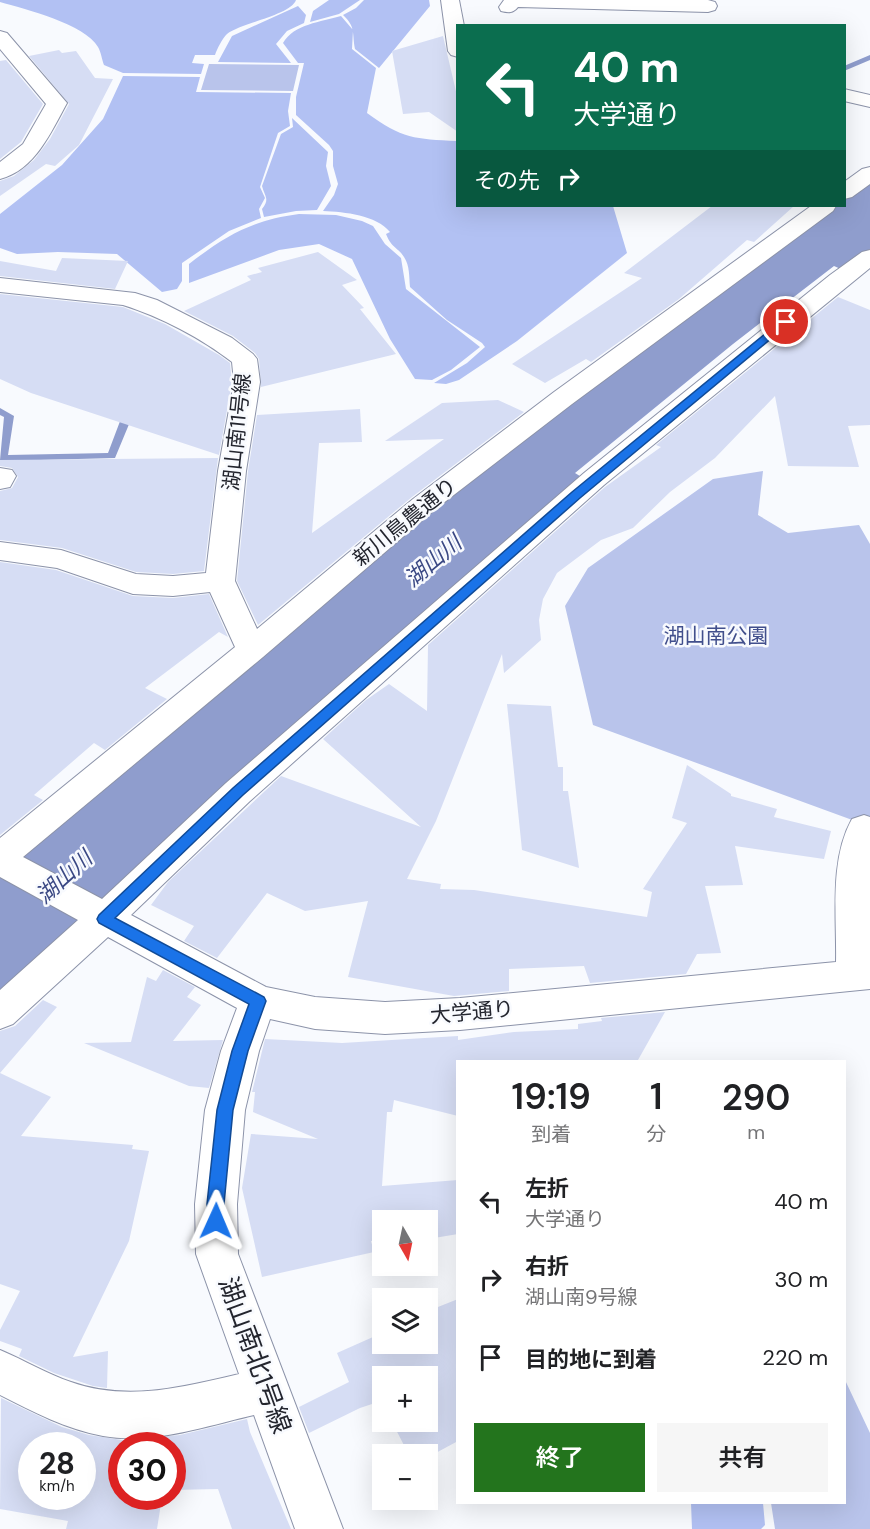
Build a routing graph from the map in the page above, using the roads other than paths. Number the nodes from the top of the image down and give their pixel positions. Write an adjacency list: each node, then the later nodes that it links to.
1 (450, 0): 6 (street)
2 (711, 3): 3 (street); 4 (street)
3 (508, 7)
4 (709, 24)
5 (0, 37): 9 (street)
6 (456, 38)
7 (846, 95): 8 (street)
8 (870, 101)
9 (0, 172)
10 (870, 174): 11 (street)
11 (846, 191)
12 (824, 207): 17 (street, 新川鳥農通り)
13 (870, 257): 20 (street)
14 (0, 285): 16 (street, 湖山南11号線)
15 (0, 551): 16 (street)
16 (220, 581): 17 (street)
17 (252, 650): 19 (street, 新川鳥農通り)
18 (864, 828): 21 (street)
19 (1, 860): 20 (street, 大学通り)
20 (100, 916): 22 (street, 大学通り); 23 (street)
21 (862, 974): 22 (street, 大学通り)
22 (258, 1001): 25 (street, 湖山南北1号線)
23 (0, 1013)
24 (0, 1372): 25 (street)
25 (268, 1389): 26 (street, 湖山南北1号線)
26 (319, 1529)

